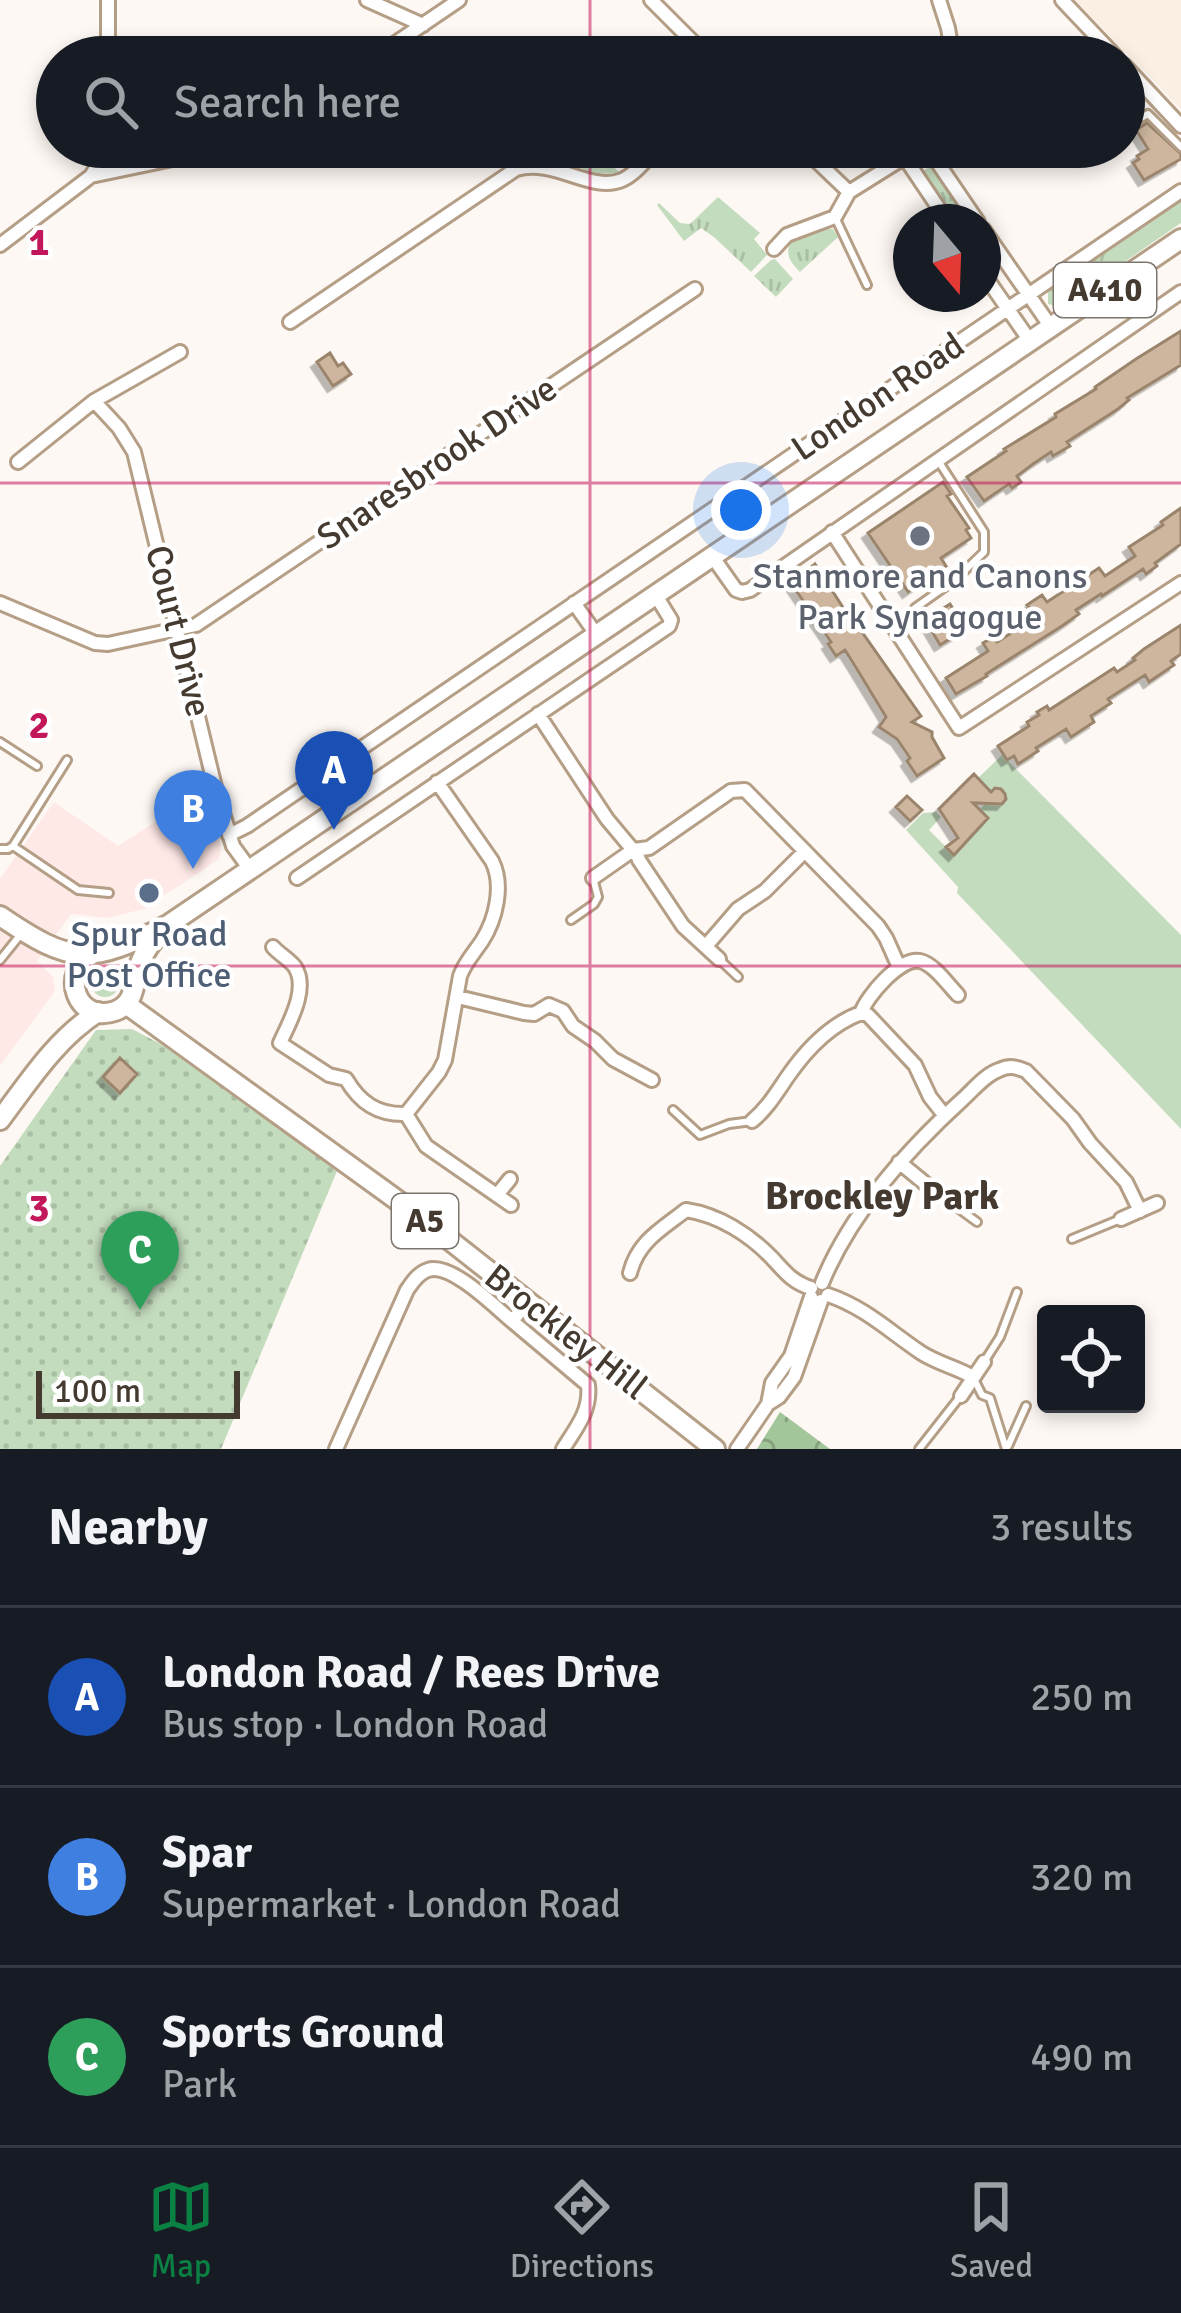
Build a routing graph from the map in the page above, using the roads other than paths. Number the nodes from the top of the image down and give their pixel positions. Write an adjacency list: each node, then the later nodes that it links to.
1 (108, 0): 8 (street)
2 (367, 0): 7 (street)
3 (460, 0): 7 (street)
4 (651, 0): 10 (street)
5 (939, 0): 11 (street)
6 (1062, 0): 12 (street)
7 (423, 25): 9 (street)
8 (108, 36)
9 (406, 36)
10 (687, 36)
11 (949, 36)
12 (1096, 36)
13 (1145, 87): 15 (street)
14 (1145, 116): 16 (lane)
15 (1181, 126)
16 (1181, 147)
17 (96, 168): 26 (street)
18 (129, 168): 26 (street)
19 (519, 168): 42 (street)
20 (555, 168): 21 (street)
21 (637, 168)
22 (824, 168): 28 (street)
23 (888, 168): 28 (street)
24 (911, 168): 29 (street)
25 (939, 168): 30 (street)
26 (91, 176): 33 (street)
27 (1181, 191): 39 (street, London Road)
28 (849, 192): 31 (street)
29 (936, 204)
30 (966, 204)
31 (835, 218): 34 (street); 36 (lane)
32 (1181, 239): 43 (main road, London Road / A410)
33 (0, 244)
34 (774, 249)
35 (1001, 254): 39 (street)
36 (867, 285)
37 (695, 289): 56 (street, Snaresbrook Drive)
38 (1181, 292): 47 (street)
39 (1029, 295): 41 (street, London Road); 43 (street)
40 (1001, 299): 41 (street)
41 (1008, 309): 44 (street); 54 (street, London Road)
42 (290, 322)
43 (1051, 327): 44 (main road, London Road / A410)
44 (1030, 341): 50 (main road, London Road / A410)
45 (180, 352): 46 (street)
46 (94, 400): 48 (street); 56 (street, Court Drive)
47 (937, 459): 49 (street); 55 (lane)
48 (18, 462)
49 (832, 532): 50 (street); 51 (street)
50 (712, 556): 52 (main road, London Road / A410)
51 (1181, 583)
52 (655, 594): 57 (main road, London Road / A410); 58 (street)
53 (0, 603): 56 (street, Snaresbrook Drive)
54 (574, 603): 57 (street); 63 (street, London Road)
55 (915, 608)
56 (177, 630): 63 (street, Court Drive)
57 (596, 634): 64 (main road, London Road / A410)
58 (538, 714): 62 (street); 67 (street)
59 (0, 742): 61 (lane)
60 (67, 760): 65 (lane)
61 (37, 766)
62 (437, 782): 70 (street); 89 (street)
63 (229, 835): 69 (street, Court Drive)
64 (290, 842): 69 (main road, London Road / A410); 70 (street)
65 (13, 846): 66 (lane); 73 (lane)
66 (0, 849)
67 (634, 850): 68 (street); 72 (street); 79 (street)
68 (805, 851): 79 (street); 84 (street)
69 (249, 868): 76 (main road, London Road / A410)
70 (310, 868): 71 (street)
71 (297, 878)
72 (593, 878): 75 (lane)
73 (109, 893)
74 (0, 916): 77 (main road)
75 (571, 920)
76 (168, 925): 81 (main road, London Road / A410); 86 (main road, London Road / A410)
77 (23, 932): 78 (main road); 83 (lane)
78 (43, 945): 81 (main road); 87 (main road)
79 (706, 946): 82 (street)
80 (273, 947): 96 (street)
81 (99, 952): 86 (main road); 87 (main road)
82 (719, 959): 85 (lane)
83 (0, 960)
84 (899, 967): 88 (street); 92 (street)
85 (738, 977)
86 (135, 978): 90 (main road)
87 (75, 989): 91 (main road); 93 (main road)
88 (958, 995)
89 (458, 997): 94 (street); 96 (street)
90 (126, 1004): 91 (main road); 113 (main road, Brockley Hill / A5)
91 (98, 1012): 93 (main road)
92 (861, 1012): 97 (street); 99 (street)
93 (51, 1052): 98 (main road)
94 (652, 1080)
95 (673, 1110): 99 (lane)
96 (406, 1114): 103 (street)
97 (945, 1116): 100 (street); 106 (street)
98 (0, 1119)
99 (752, 1121)
100 (899, 1162): 102 (street); 112 (street)
101 (511, 1179): 103 (street)
102 (933, 1190): 108 (lane)
103 (497, 1195): 105 (street)
104 (1157, 1203): 106 (street)
105 (511, 1205)
106 (1140, 1211): 107 (street)
107 (1121, 1219): 109 (lane)
108 (977, 1222)
109 (1072, 1238)
110 (630, 1273): 112 (street)
111 (1017, 1292): 115 (lane)
112 (819, 1293): 116 (street); 122 (street)
113 (528, 1302): 114 (street); 121 (main road, Brockley Hill / A5)
114 (512, 1321): 119 (street); 120 (street)
115 (984, 1362): 116 (street)
116 (973, 1377): 117 (street); 124 (lane)
117 (962, 1396): 123 (lane)
118 (1026, 1406): 124 (lane)
119 (337, 1449)
120 (563, 1449)
121 (715, 1449)
122 (737, 1449)
123 (919, 1449)
124 (1006, 1449)

